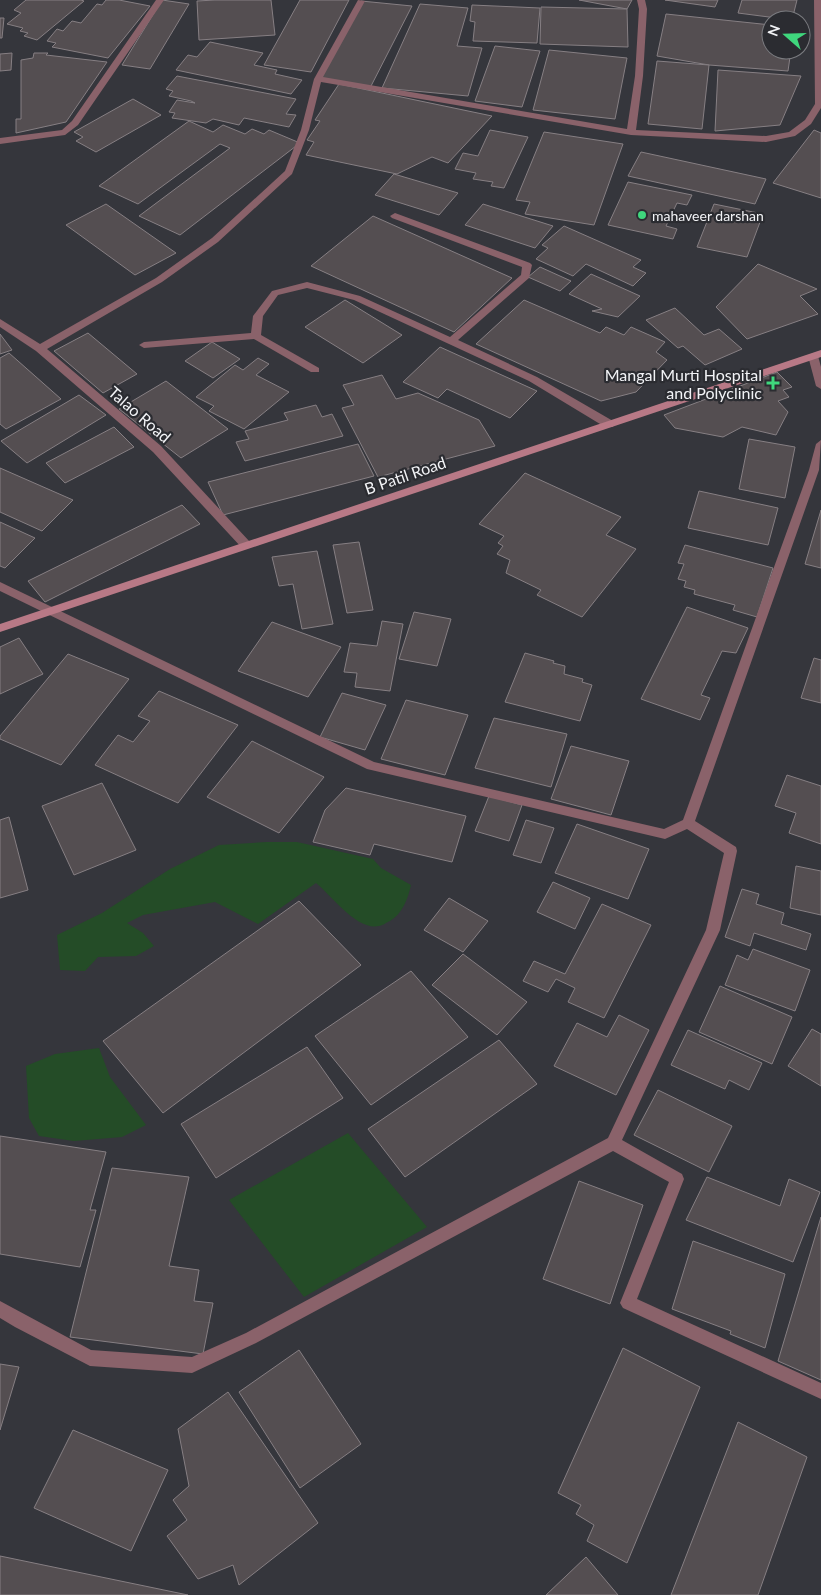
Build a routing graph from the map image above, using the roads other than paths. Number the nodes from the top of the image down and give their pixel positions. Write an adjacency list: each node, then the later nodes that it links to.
1 (160, 0): 8 (street)
2 (641, 0): 7 (street)
3 (818, 0): 6 (street)
4 (361, 1): 5 (street)
5 (318, 79): 7 (street); 14 (street)
6 (820, 104): 7 (street)
7 (631, 132)
8 (0, 141)
9 (395, 216): 12 (street)
10 (0, 322): 14 (street, Talao Road)
11 (256, 336): 12 (street); 13 (street); 16 (street)
12 (451, 341): 18 (street)
13 (144, 344)
14 (40, 348): 20 (street, Talao Road)
15 (817, 354): 17 (street); 18 (main road, B Patil Road)
16 (315, 370)
17 (821, 386)
18 (609, 424): 20 (main road, B Patil Road)
19 (821, 444): 24 (street)
20 (246, 545): 22 (main road, B Patil Road)
21 (0, 586): 22 (street)
22 (53, 611): 23 (main road, B Patil Road); 24 (street)
23 (0, 628)
24 (688, 824): 25 (street)
25 (613, 1143): 26 (street); 27 (street)
26 (0, 1308)
27 (821, 1391)

